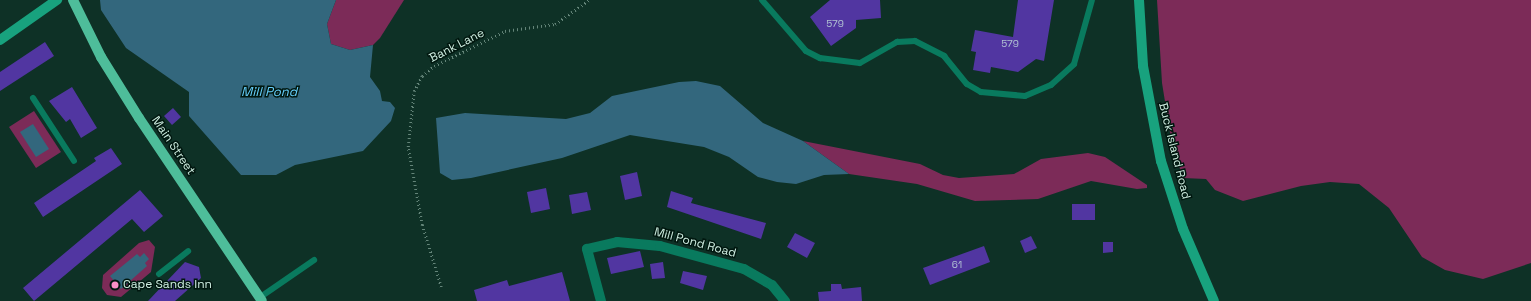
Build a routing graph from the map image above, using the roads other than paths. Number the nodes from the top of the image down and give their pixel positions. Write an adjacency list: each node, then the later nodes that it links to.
1 (57, 0): 6 (main road)
2 (73, 0): 12 (main road, Main Street)
3 (762, 0): 4 (lane)
4 (1092, 0)
5 (1139, 0): 15 (main road, Buck Island Road)
6 (0, 40)
7 (33, 98): 8 (lane)
8 (74, 161)
9 (188, 252): 11 (lane)
10 (314, 260): 12 (lane)
11 (159, 274)
12 (260, 299)
13 (601, 301): 14 (street, Mill Pond Road)
14 (785, 301)
15 (1214, 301)

